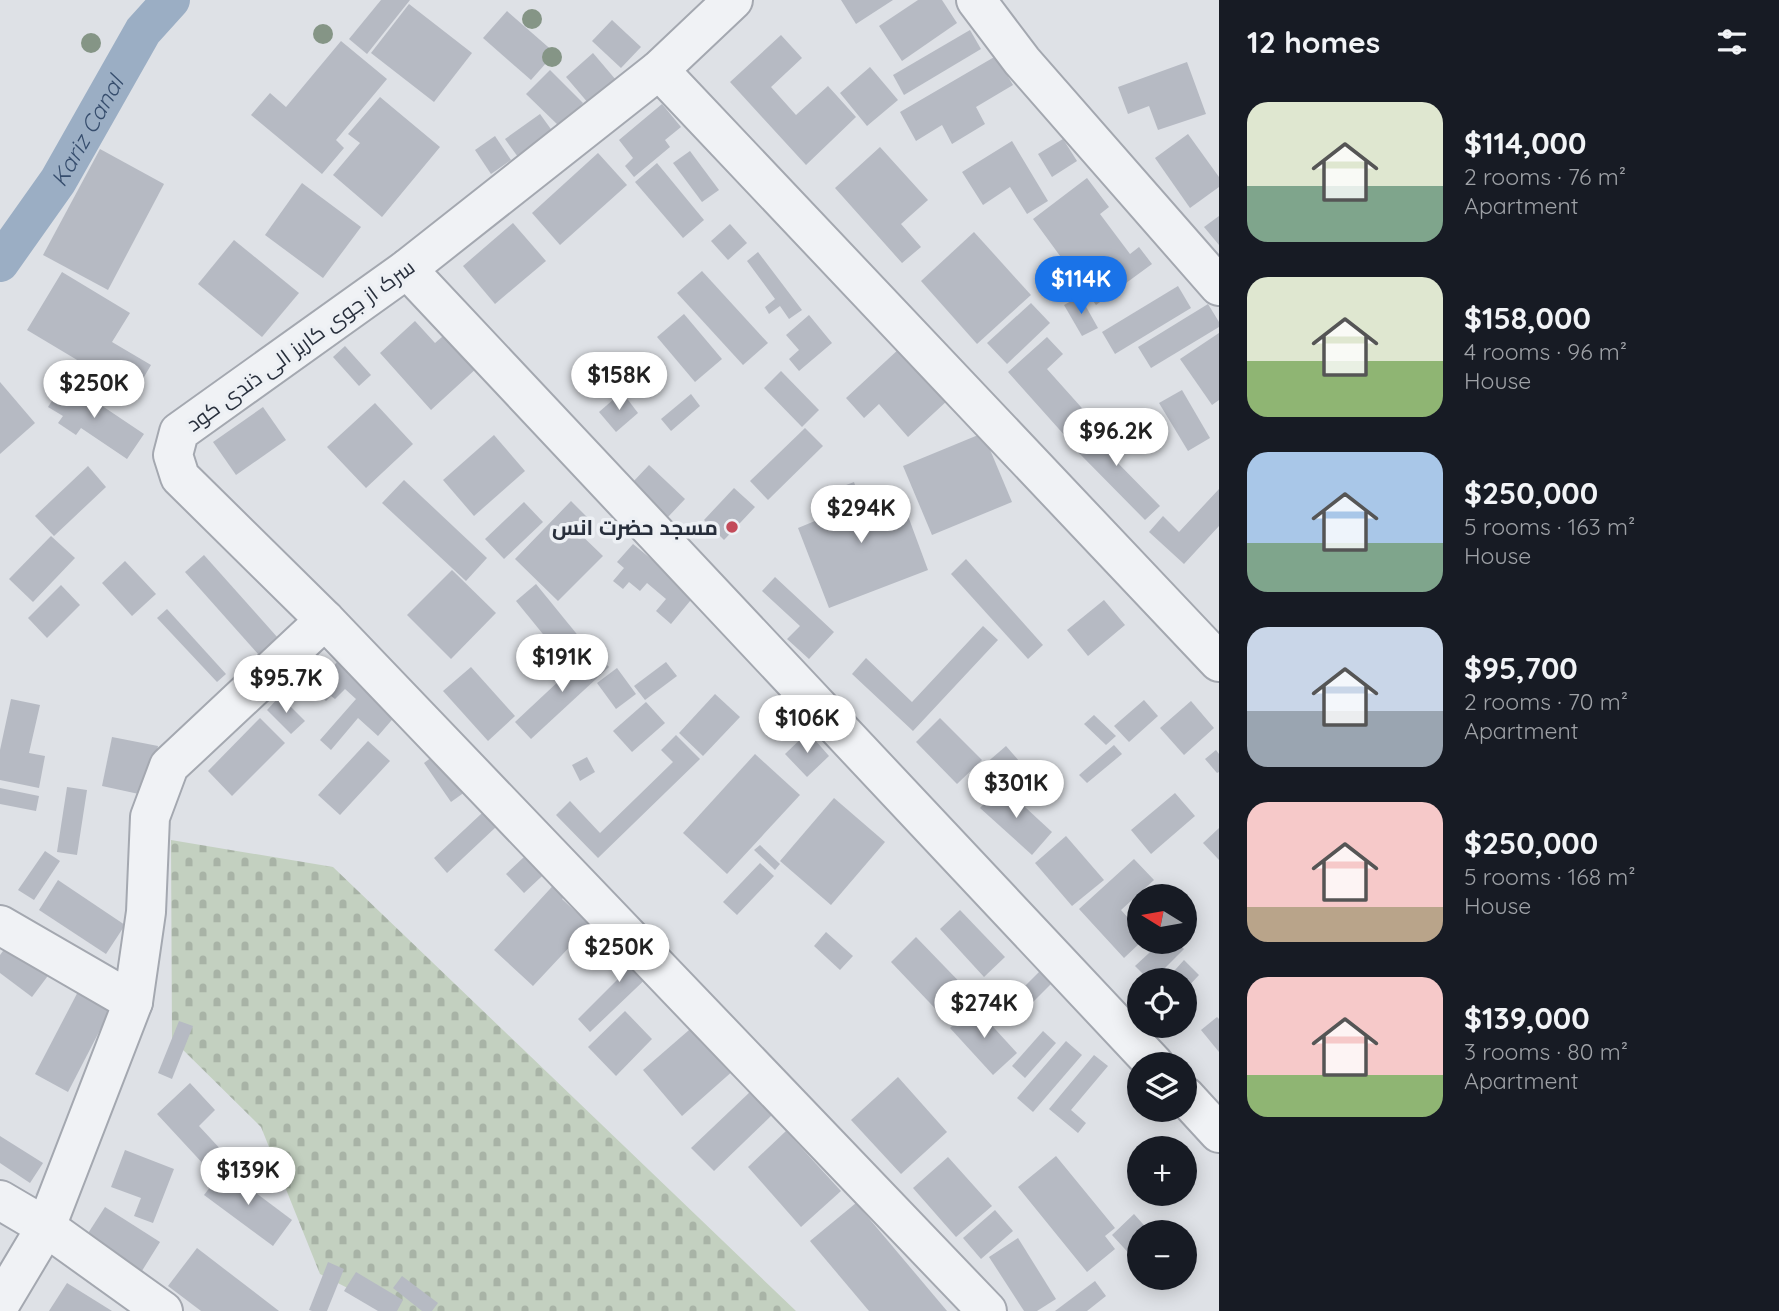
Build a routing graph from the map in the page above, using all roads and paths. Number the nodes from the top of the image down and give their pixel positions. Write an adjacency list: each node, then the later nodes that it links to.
1 (733, 0): 3 (street, سرک از جوی کاریز الی ذندی کود)
2 (976, 0): 5 (street)
3 (659, 70): 4 (street, سرک از جوی کاریز الی ذندی کود); 7 (street)
4 (407, 269): 6 (street, سرک از جوی کاریز الی ذندی کود); 10 (street)
5 (1219, 286)
6 (325, 620): 9 (street); 17 (street, سرک از جوی کاریز الی ذندی کود)
7 (1219, 662)
8 (0, 925): 9 (street)
9 (133, 1002): 14 (street)
10 (1143, 1052)
11 (1197, 1109): 12 (street)
12 (1219, 1133)
13 (0, 1200): 14 (street)
14 (46, 1227): 15 (street); 16 (street)
15 (0, 1304)
16 (163, 1311)
17 (988, 1311)

